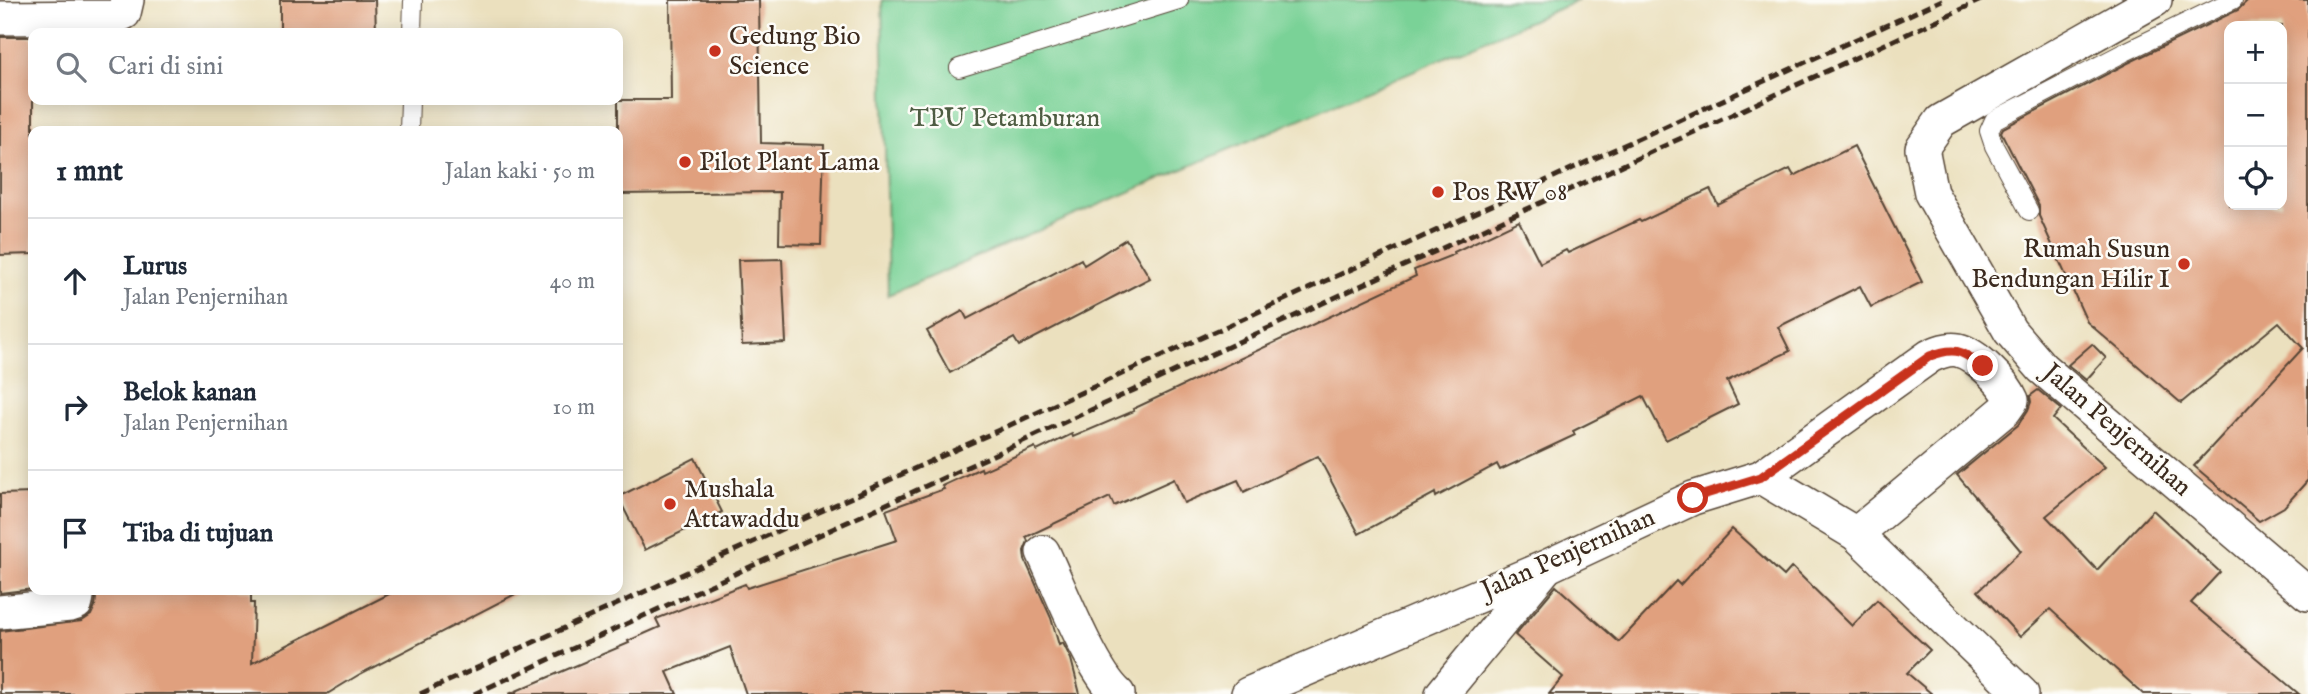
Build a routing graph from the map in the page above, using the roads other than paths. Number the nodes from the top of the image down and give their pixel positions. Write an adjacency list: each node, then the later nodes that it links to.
1 (127, 0): 6 (street)
2 (413, 0): 7 (lane)
3 (1179, 0): 8 (lane)
4 (2155, 0): 16 (street, Jalan Penjernihan)
5 (2232, 0): 11 (lane)
6 (0, 18)
7 (412, 28)
8 (959, 68)
9 (410, 105): 10 (lane)
10 (409, 126)
11 (2029, 211)
12 (1761, 477): 13 (street); 13 (street, Jalan Penjernihan); 15 (street, Jalan Penjernihan)
13 (1856, 534): 22 (street)
14 (1043, 552): 19 (street)
15 (1548, 566): 20 (street, Jalan Penjernihan); 21 (street)
16 (2308, 594)
17 (77, 595): 18 (street)
18 (0, 612)
19 (1118, 694)
20 (1248, 694)
21 (1442, 694)
22 (2022, 694)

